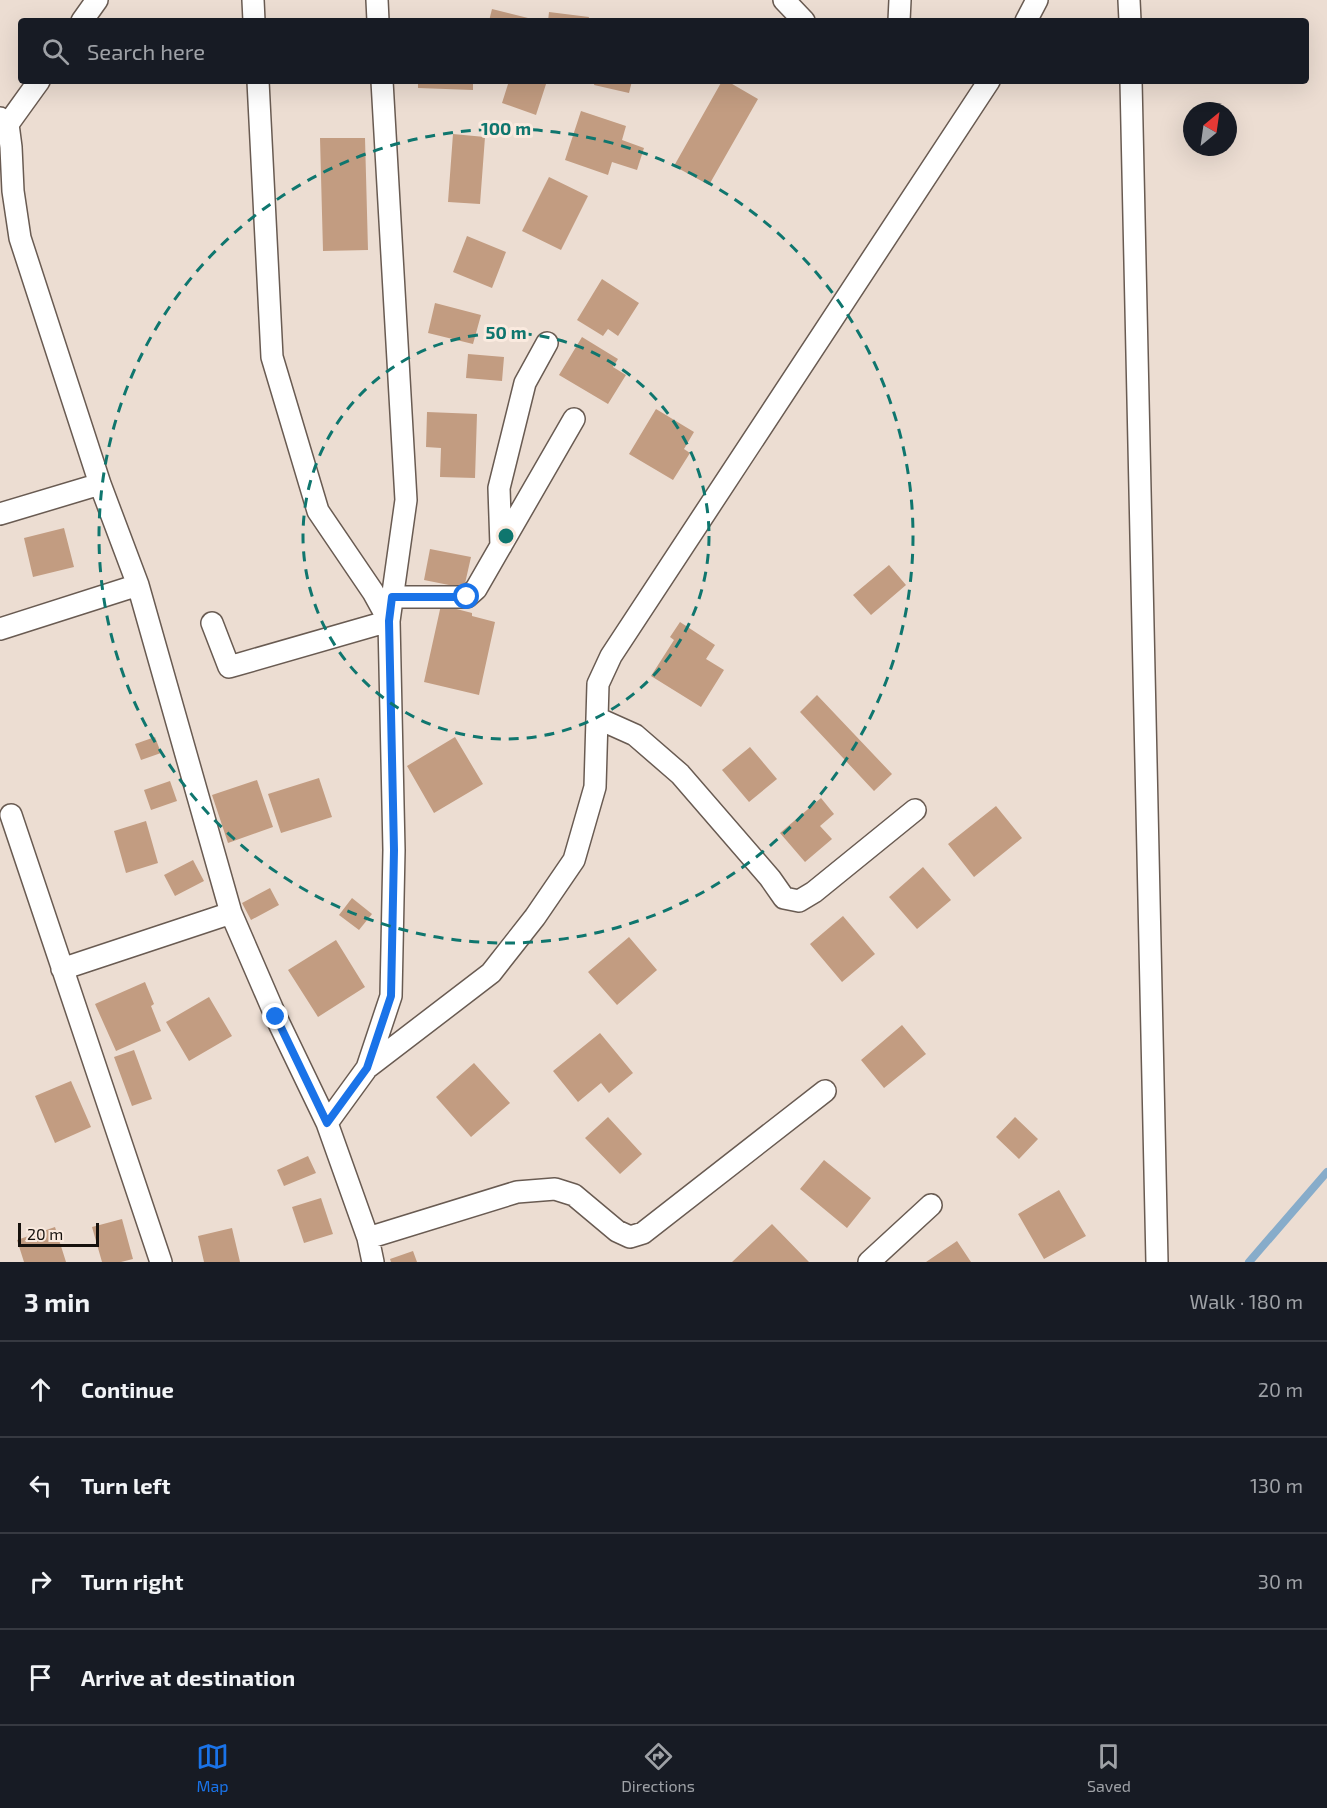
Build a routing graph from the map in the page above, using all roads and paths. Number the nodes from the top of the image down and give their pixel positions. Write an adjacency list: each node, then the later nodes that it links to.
1 (97, 0): 8 (street)
2 (253, 0): 9 (street)
3 (377, 0): 10 (street)
4 (784, 0): 11 (street)
5 (900, 0): 12 (street)
6 (1036, 0): 13 (street)
7 (1129, 0): 14 (street)
8 (84, 18)
9 (254, 18)
10 (378, 18)
11 (801, 18)
12 (899, 18)
13 (1027, 18)
14 (1130, 18)
15 (36, 84): 20 (street)
16 (258, 84): 28 (street)
17 (382, 84): 27 (street)
18 (987, 84): 31 (street)
19 (1131, 84): 44 (street)
20 (4, 121): 23 (street)
21 (547, 343): 25 (street)
22 (574, 419): 25 (street)
23 (100, 484): 24 (street); 26 (street)
24 (0, 514)
25 (501, 546): 27 (street)
26 (138, 585): 30 (street); 34 (street)
27 (392, 597): 28 (street)
28 (389, 621): 29 (street); 36 (street)
29 (212, 623)
30 (0, 629)
31 (597, 718): 32 (street); 36 (street)
32 (915, 810)
33 (11, 815): 35 (street)
34 (231, 914): 35 (street); 38 (street)
35 (62, 969): 41 (street)
36 (367, 1068): 38 (street)
37 (825, 1091): 40 (street)
38 (327, 1123): 40 (street)
39 (931, 1205): 43 (street)
40 (368, 1238): 42 (street)
41 (161, 1262)
42 (373, 1262)
43 (869, 1262)
44 (1157, 1262)

